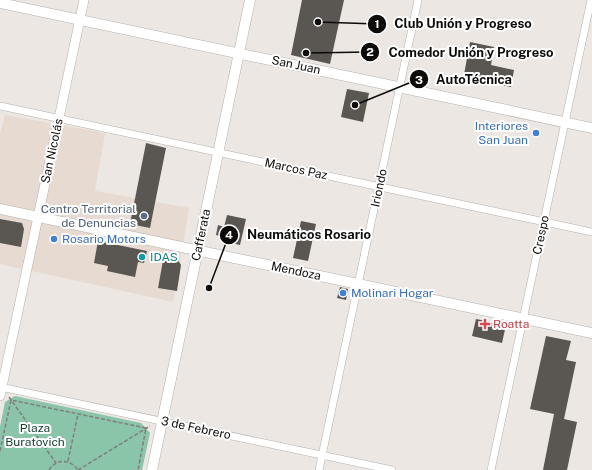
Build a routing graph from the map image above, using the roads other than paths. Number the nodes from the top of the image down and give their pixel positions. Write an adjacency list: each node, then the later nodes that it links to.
1 (84, 0): 6 (street, San Nicolás)
2 (250, 0): 7 (main road, Cafferata)
3 (418, 0): 8 (street, Iriondo)
4 (591, 0): 11 (street, Crespo)
5 (0, 3): 6 (main road, San Juan)
6 (80, 20): 7 (main road, San Juan); 10 (street, San Nicolás)
7 (239, 53): 8 (main road, San Juan); 13 (main road, Cafferata)
8 (400, 87): 11 (main road, San Juan); 14 (street, Iriondo)
9 (0, 106): 10 (street, Marcos Paz)
10 (59, 119): 13 (street, Marcos Paz); 16 (street, San Nicolás)
11 (565, 122): 12 (main road, San Juan); 17 (street, Crespo)
12 (592, 128)
13 (218, 153): 14 (street, Marcos Paz); 19 (main road, Cafferata)
14 (379, 187): 17 (street, Marcos Paz); 20 (street, Iriondo)
15 (0, 209): 16 (main road, Mendoza)
16 (38, 217): 19 (main road, Mendoza); 23 (street, San Nicolás)
17 (544, 222): 18 (street, Marcos Paz); 21 (street, Crespo)
18 (592, 232)
19 (198, 251): 20 (main road, Mendoza); 24 (main road, Cafferata)
20 (358, 284): 21 (main road, Mendoza); 25 (street, Iriondo)
21 (523, 318): 22 (main road, Mendoza); 29 (street, Crespo)
22 (592, 333)
23 (1, 390): 24 (street, 3 de Febrero)
24 (163, 420): 25 (street, 3 de Febrero); 26 (main road, Cafferata)
25 (322, 455): 27 (street, Iriondo); 28 (street, 3 de Febrero)
26 (152, 470)
27 (319, 470)
28 (392, 470)
29 (491, 470)

